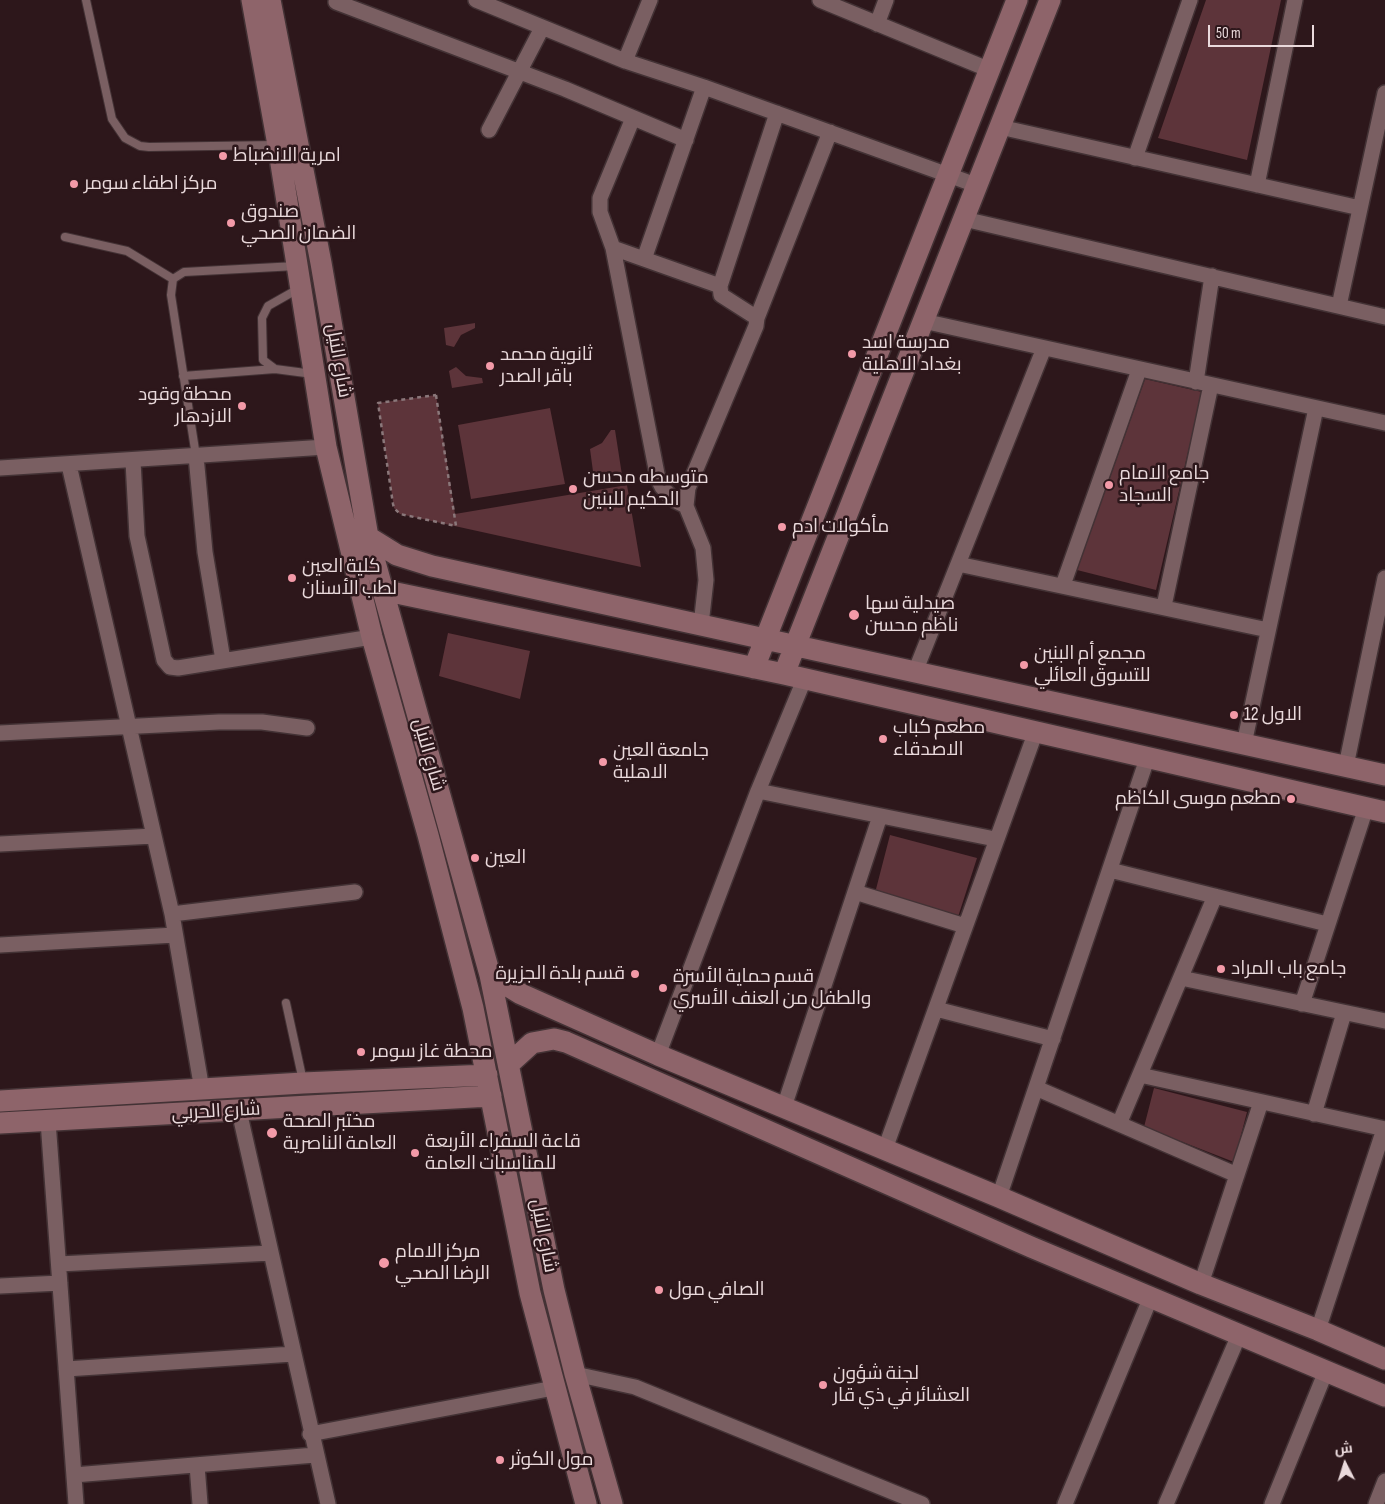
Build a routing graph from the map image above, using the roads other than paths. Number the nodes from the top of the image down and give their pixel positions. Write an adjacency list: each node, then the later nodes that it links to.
1 (86, 0): 27 (lane)
2 (252, 0): 27 (main road)
3 (270, 0): 37 (main road, شارع النيل)
4 (476, 0): 13 (street)
5 (650, 0): 16 (street)
6 (820, 0): 14 (street)
7 (886, 0): 14 (street)
8 (1017, 0): 17 (main road)
9 (1050, 0): 23 (main road)
10 (1190, 0): 28 (street)
11 (1295, 0): 31 (street)
12 (336, 2): 18 (street)
13 (513, 7): 15 (street)
14 (877, 24): 17 (street)
15 (542, 28): 16 (street); 18 (street)
16 (625, 61): 19 (street)
17 (990, 70): 29 (main road)
18 (521, 73): 22 (street); 24 (street)
19 (704, 87): 21 (street); 26 (street)
20 (1385, 93): 32 (street)
21 (777, 113): 25 (street); 41 (street)
22 (633, 118): 26 (street); 35 (street)
23 (1000, 127): 28 (street); 30 (main road)
24 (489, 130)
25 (830, 132): 29 (street); 45 (street)
26 (686, 140): 36 (street)
27 (278, 145): 38 (main road)
28 (1136, 158): 31 (street)
29 (948, 175): 30 (street); 70 (main road)
30 (976, 185): 33 (main road)
31 (1257, 185): 32 (street)
32 (1360, 208): 43 (street)
33 (964, 219): 39 (street); 46 (main road)
34 (65, 237): 40 (lane)
35 (613, 248): 36 (street); 60 (street)
36 (644, 259): 41 (street)
37 (321, 263): 38 (main road); 61 (main road, شارع النيل)
38 (297, 266): 40 (lane); 42 (main road)
39 (1212, 276): 43 (street); 52 (street)
40 (173, 278): 51 (lane)
41 (720, 286): 45 (street)
42 (300, 288): 48 (lane); 50 (main road)
43 (1339, 306): 44 (street)
44 (1385, 317)
45 (757, 318): 60 (street)
46 (923, 321): 47 (street); 71 (main road)
47 (1044, 348): 49 (street); 62 (street)
48 (275, 370): 50 (lane); 51 (lane)
49 (1139, 370): 52 (street); 64 (street)
50 (315, 374): 55 (main road)
51 (183, 376): 56 (lane)
52 (1204, 384): 53 (street); 66 (street)
53 (1316, 408): 54 (street); 68 (street)
54 (1385, 423)
55 (326, 448): 56 (street); 69 (main road)
56 (196, 456): 57 (street); 72 (street)
57 (133, 461): 58 (street); 72 (street)
58 (69, 465): 59 (street); 77 (street)
59 (0, 468)
60 (686, 506): 67 (street)
61 (368, 537): 65 (main road, شارع النيل); 67 (main road)
62 (958, 564): 64 (street); 74 (street)
63 (1385, 578): 83 (street)
64 (1063, 585): 66 (street)
65 (382, 590): 73 (main road); 100 (main road, شارع النيل)
66 (1164, 606): 68 (street)
67 (701, 625): 70 (main road)
68 (1268, 630): 81 (street)
69 (372, 637): 72 (street); 110 (main road)
70 (766, 639): 71 (main road); 73 (main road)
71 (796, 646): 74 (main road); 75 (main road)
72 (223, 660)
73 (754, 668): 75 (main road)
74 (915, 672): 81 (main road)
75 (784, 674): 76 (main road)
76 (804, 680): 79 (main road); 85 (street)
77 (127, 725): 78 (street); 80 (street); 88 (street)
78 (306, 728)
79 (1036, 731): 82 (main road); 89 (street)
80 (0, 733)
81 (1244, 744): 83 (main road)
82 (1148, 758): 86 (main road); 91 (street)
83 (1346, 766): 84 (main road)
84 (1385, 775)
85 (758, 791): 87 (street); 108 (street)
86 (1376, 810): 96 (street)
87 (880, 816): 89 (street); 93 (street)
88 (154, 836): 90 (street); 95 (street)
89 (995, 839): 97 (street)
90 (0, 844)
91 (1110, 870): 94 (street); 107 (street)
92 (355, 892): 95 (street)
93 (855, 892): 97 (street); 120 (street)
94 (1215, 896): 96 (street); 101 (street)
95 (172, 914): 98 (street)
96 (1327, 924): 103 (street)
97 (964, 926): 104 (street)
98 (175, 935): 99 (street); 115 (street)
99 (0, 945)
100 (490, 975): 108 (main road); 109 (main road, شارع النيل)
101 (1181, 978): 103 (street); 111 (street)
102 (286, 1003): 113 (lane)
103 (1302, 1004): 105 (street)
104 (936, 1009): 107 (street); 127 (street)
105 (1344, 1012): 106 (street); 122 (street)
106 (1385, 1021)
107 (1053, 1039): 114 (street)
108 (658, 1055): 120 (main road)
109 (509, 1064): 131 (main road); 138 (main road, شارع النيل)
110 (487, 1074): 112 (main road, شارع الحربي); 116 (main road)
111 (1140, 1075): 119 (street); 125 (street)
112 (461, 1076): 113 (main road, شارع الحربي); 117 (main road)
113 (303, 1083): 115 (main road, شارع الحربي)
114 (1036, 1088): 125 (street); 129 (street)
115 (202, 1090): 118 (main road, شارع الحربي)
116 (492, 1096): 117 (main road, شارع الحربي); 139 (main road)
117 (462, 1098): 121 (main road, شارع الحربي)
118 (0, 1101)
119 (1261, 1102): 122 (street); 128 (street)
120 (784, 1108): 127 (main road)
121 (239, 1111): 123 (main road, شارع الحربي); 133 (street)
122 (1314, 1114): 126 (street)
123 (48, 1121): 124 (main road, شارع الحربي); 134 (street)
124 (0, 1124)
125 (1119, 1124): 128 (street)
126 (1384, 1129): 141 (street)
127 (885, 1149): 129 (main road)
128 (1237, 1175): 136 (street)
129 (1008, 1200): 130 (main road); 131 (main road)
130 (1041, 1216): 132 (main road); 136 (main road)
131 (998, 1233): 132 (main road)
132 (1031, 1247): 140 (main road)
133 (271, 1253): 134 (street); 143 (street)
134 (59, 1264): 135 (street)
135 (60, 1283): 137 (street); 145 (street)
136 (1201, 1284): 141 (main road)
137 (0, 1286)
138 (554, 1290): 139 (main road); 147 (main road, شارع النيل)
139 (530, 1293): 148 (main road)
140 (1150, 1299): 142 (main road); 161 (street)
141 (1318, 1330): 144 (main road)
142 (1239, 1335): 146 (main road); 162 (street)
143 (293, 1354): 145 (street); 150 (street)
144 (1385, 1359)
145 (66, 1369): 153 (street)
146 (1326, 1371): 149 (main road); 163 (street)
147 (575, 1374): 159 (main road, شارع النيل); 160 (street)
148 (554, 1388): 150 (street); 158 (main road)
149 (1385, 1396)
150 (310, 1434): 151 (street)
151 (315, 1456): 152 (street); 157 (street)
152 (197, 1465): 153 (street); 156 (street)
153 (74, 1475): 155 (street)
154 (1385, 1481): 164 (street)
155 (76, 1504)
156 (200, 1504)
157 (328, 1504)
158 (586, 1504)
159 (612, 1504)
160 (922, 1504)
161 (1065, 1504)
162 (1166, 1504)
163 (1272, 1504)
164 (1376, 1504)

